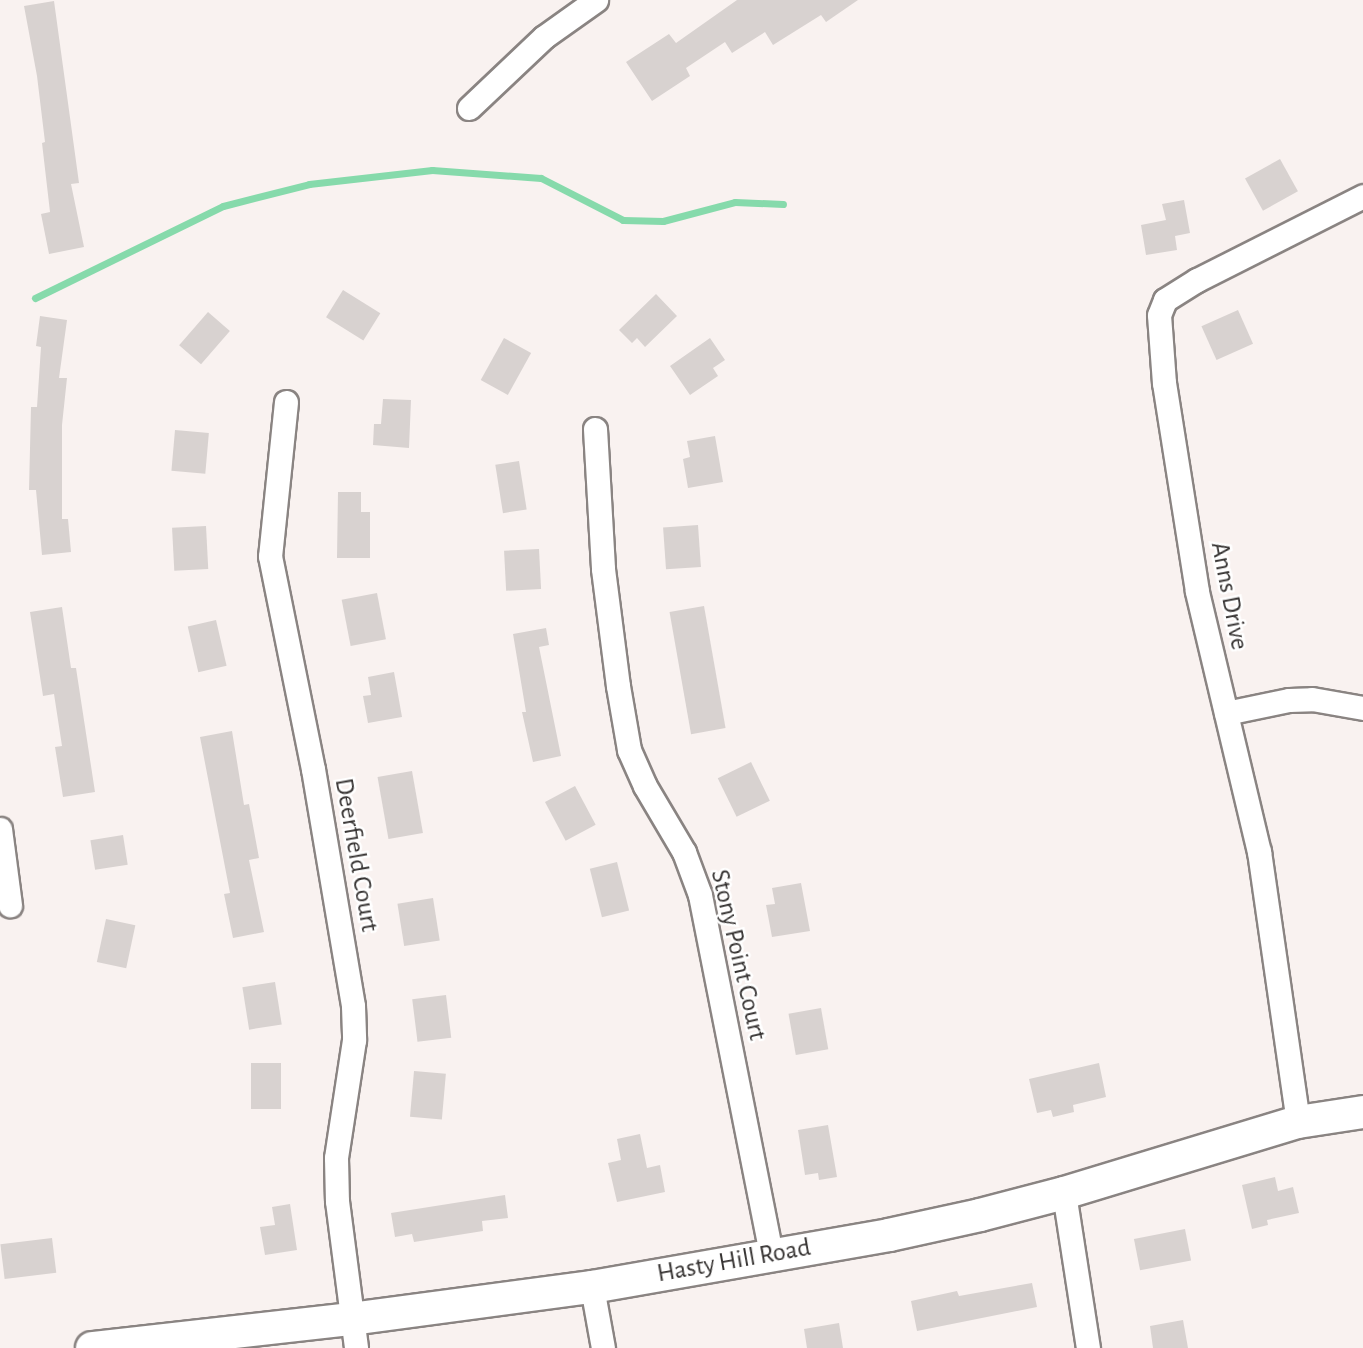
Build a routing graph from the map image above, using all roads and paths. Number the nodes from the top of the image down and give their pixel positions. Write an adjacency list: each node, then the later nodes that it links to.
1 (596, 0): 2 (street)
2 (469, 108)
3 (1363, 196): 7 (street, Anns Drive)
4 (286, 402): 15 (street, Deerfield Court)
5 (595, 429): 13 (street, Stony Point Court)
6 (1363, 708): 7 (street)
7 (1226, 713): 11 (street, Anns Drive)
8 (0, 829): 9 (street)
9 (10, 905)
10 (1363, 1112): 11 (street, Hasty Hill Road)
11 (1298, 1122): 12 (street, Hasty Hill Road)
12 (1064, 1193): 13 (street, Hasty Hill Road); 18 (street)
13 (771, 1254): 14 (street, Hasty Hill Road)
14 (592, 1287): 15 (street, Hasty Hill Road); 17 (street)
15 (354, 1334): 16 (street, Hasty Hill Road)
16 (92, 1348)
17 (603, 1348)
18 (1088, 1348)

